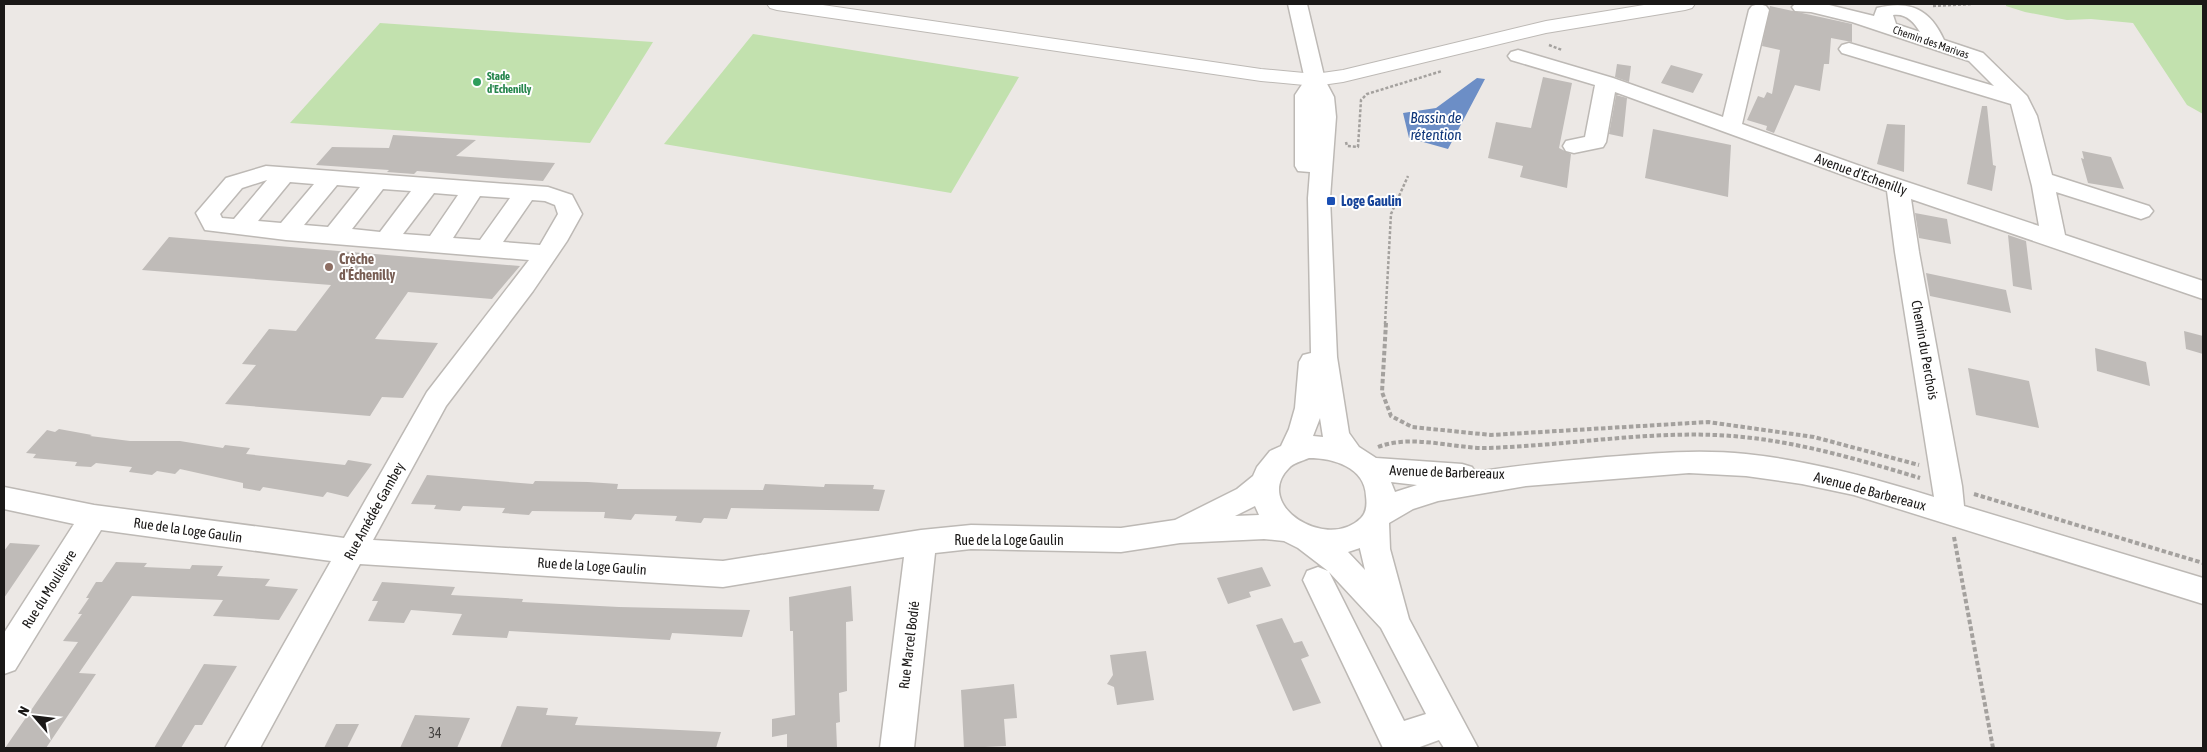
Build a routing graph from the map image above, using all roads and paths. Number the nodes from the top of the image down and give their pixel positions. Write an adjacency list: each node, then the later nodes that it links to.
1 (777, 4): 10 (highway)
2 (1685, 4): 10 (highway)
3 (1802, 7): 12 (street, Chemin des Marivas)
4 (1299, 10): 10 (street)
5 (1759, 10): 13 (street)
6 (1543, 43): 11 (path)
7 (1849, 49): 12 (street)
8 (1518, 56): 11 (street, Avenue d'Echenilly)
9 (1450, 69): 14 (path)
10 (1315, 80): 35 (street); 36 (street)
11 (1601, 80): 13 (street, Avenue d'Echenilly); 15 (street)
12 (2020, 100): 19 (street, Chemin des Marivas)
13 (1730, 127): 22 (street, Avenue d'Echenilly)
14 (1346, 136)
15 (1574, 146)
16 (284, 174): 18 (street); 26 (street); 26 (street)
17 (1408, 176): 37 (path)
18 (331, 178): 20 (street); 27 (street)
19 (2042, 180): 25 (street); 30 (street, Chemin des Marivas)
20 (377, 181): 21 (street); 28 (street)
21 (428, 185): 23 (street); 29 (street)
22 (1898, 187): 30 (street, Avenue d'Echenilly); 37 (street, Chemin du Perchois)
23 (474, 188): 24 (street); 31 (street)
24 (526, 192): 32 (street); 33 (street, Rue Amédée Gambey)
25 (2141, 211)
26 (240, 228): 27 (street)
27 (286, 232): 28 (street)
28 (334, 236): 29 (street)
29 (386, 240): 31 (street)
30 (2054, 241): 34 (street, Avenue d'Echenilly)
31 (436, 245): 32 (street)
32 (486, 249): 33 (street)
33 (546, 253): 47 (street, Rue Amédée Gambey)
34 (2203, 290)
35 (1292, 451): 36 (street); 39 (street)
36 (1359, 461): 38 (street, Avenue de Barbereaux); 43 (street)
37 (1946, 472): 41 (street, Chemin du Perchois)
38 (1526, 475): 41 (street, Avenue de Barbereaux); 43 (street, Avenue de Barbereaux)
39 (1264, 483): 44 (street, Rue de la Loge Gaulin); 45 (street)
40 (4, 498): 42 (street, Rue de la Loge Gaulin)
41 (1950, 514): 49 (street, Avenue de Barbereaux); 56 (path)
42 (94, 517): 47 (street, Rue de la Loge Gaulin); 51 (street, Rue du Moulièvre)
43 (1377, 519): 45 (street); 50 (street)
44 (1180, 531): 45 (street, Rue de la Loge Gaulin); 46 (street, Rue de la Loge Gaulin)
45 (1296, 534): 50 (street)
46 (921, 542): 47 (street, Rue de la Loge Gaulin); 55 (street, Rue Marcel Bodié)
47 (352, 551): 54 (street, Rue Amédée Gambey)
48 (1318, 580): 53 (street)
49 (2203, 591)
50 (1394, 622): 52 (street)
51 (4, 660)
52 (1454, 735): 53 (street)
53 (1398, 744)
54 (242, 748)
55 (897, 748)
56 (1993, 748)

